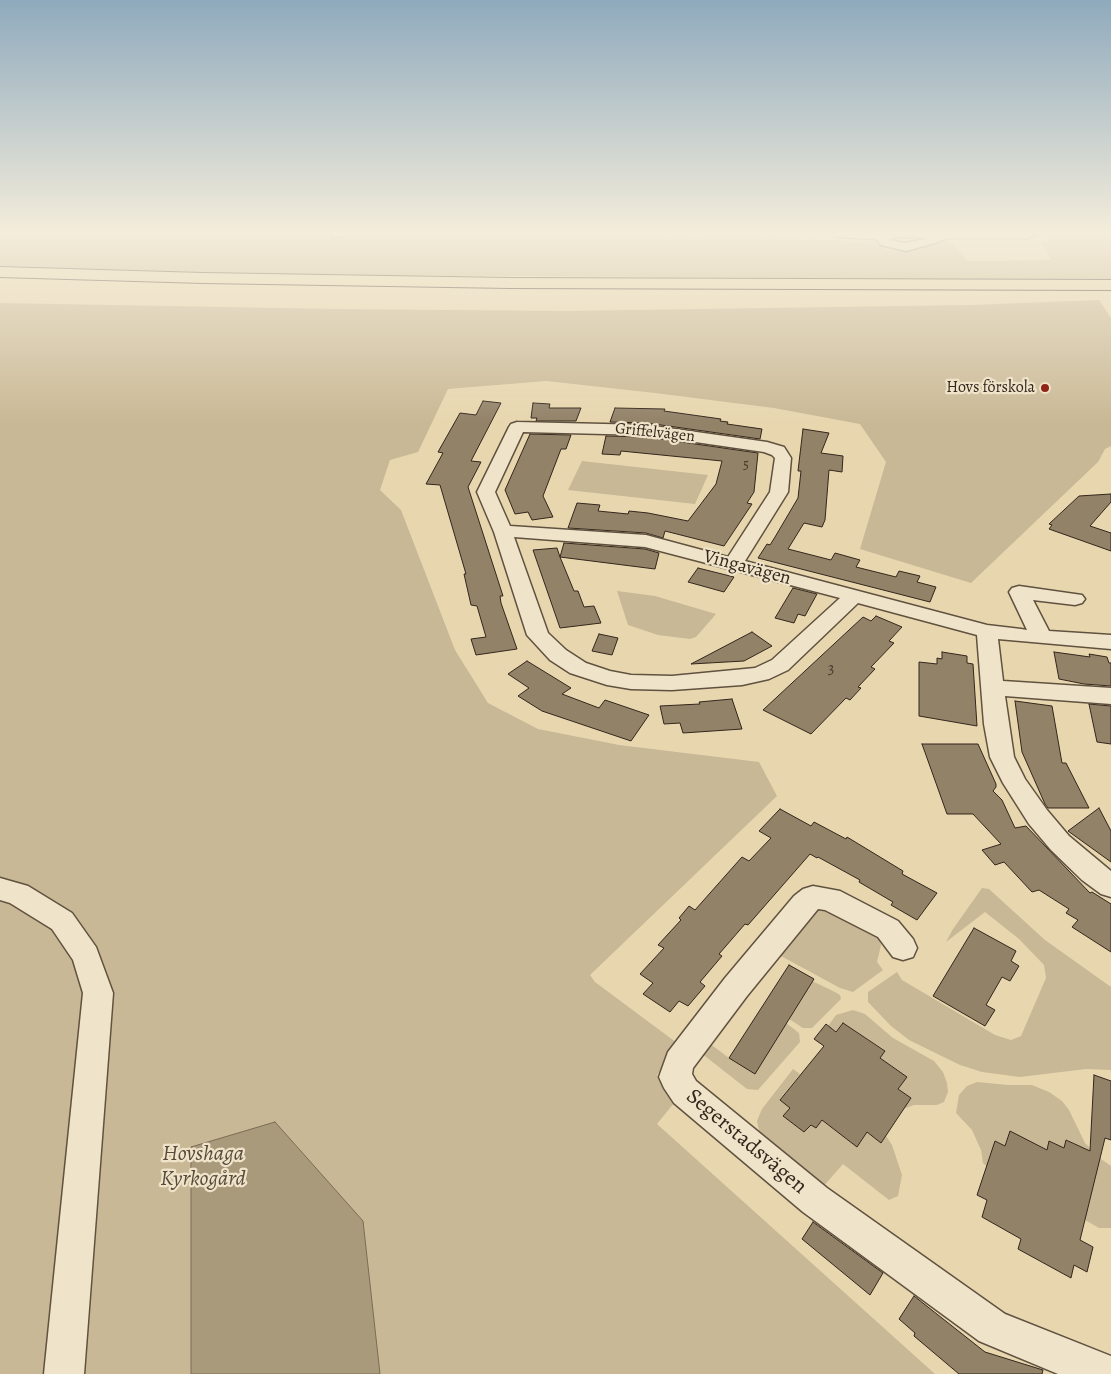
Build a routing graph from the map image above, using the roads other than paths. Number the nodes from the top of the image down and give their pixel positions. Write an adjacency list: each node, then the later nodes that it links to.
1 (504, 532): 2 (street, Vingavägen); 2 (street, Griffelvägen); 3 (street)
2 (733, 564): 3 (street, Vingavägen)
3 (853, 597): 5 (street, Vingavägen)
4 (1075, 599): 6 (street)
5 (987, 631): 6 (street, Vingavägen); 8 (street)
6 (1041, 637): 7 (street, Vingavägen)
7 (1111, 642)
8 (992, 688): 9 (street); 10 (street)
9 (1111, 696)
10 (1111, 886)
11 (0, 889): 13 (street)
12 (903, 948): 14 (street, Segerstadsvägen)
13 (64, 1374)
14 (1107, 1374)

